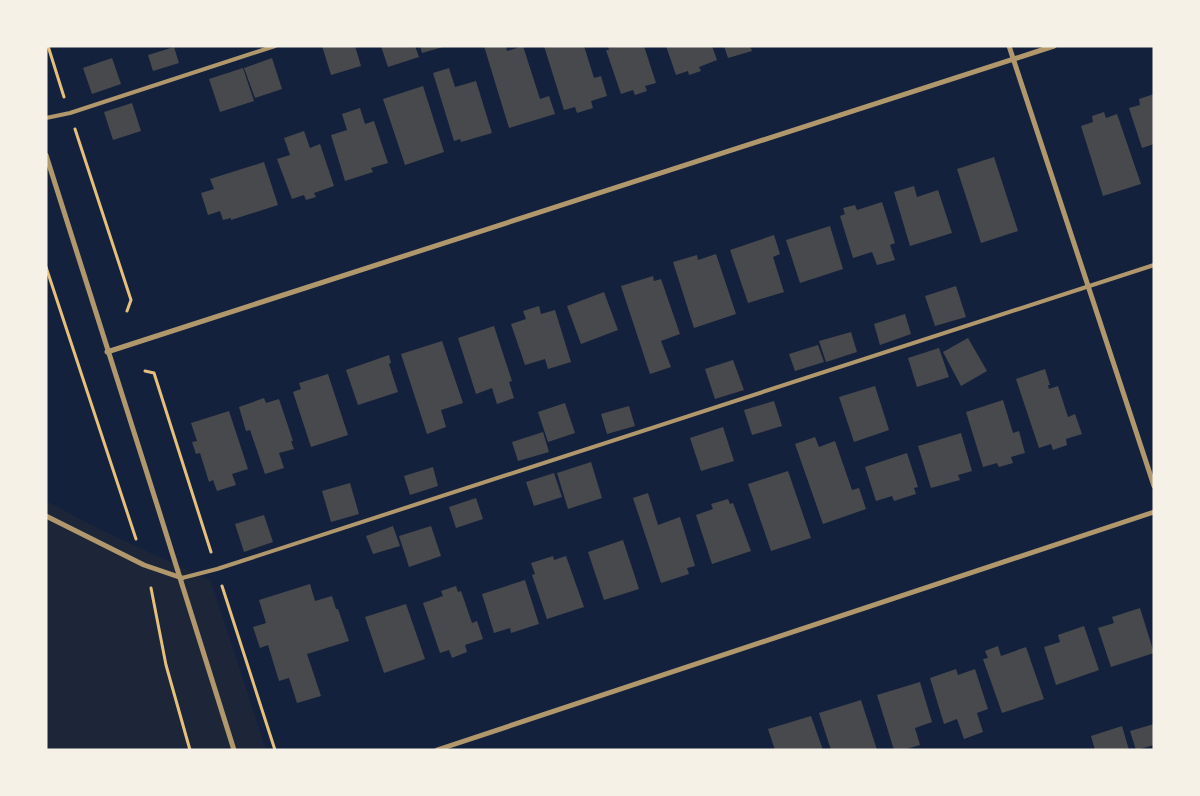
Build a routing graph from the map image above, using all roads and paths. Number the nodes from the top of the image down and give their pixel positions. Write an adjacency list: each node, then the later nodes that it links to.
1 (48, 46): 6 (path)
2 (275, 46): 6 (lane)
3 (1009, 46): 5 (street)
4 (1054, 46): 5 (street)
5 (1013, 60): 11 (street); 13 (street)
6 (70, 113): 7 (lane); 12 (path)
7 (46, 118)
8 (46, 155): 13 (street)
9 (1154, 265): 11 (lane)
10 (46, 267): 17 (path)
11 (1087, 287): 14 (street); 18 (lane)
12 (127, 311)
13 (107, 352): 18 (street)
14 (1154, 486)
15 (1154, 512): 22 (street)
16 (46, 516): 18 (street)
17 (130, 520)
18 (182, 578): 21 (street)
19 (153, 597): 20 (path)
20 (190, 750)
21 (234, 750)
22 (437, 750)

